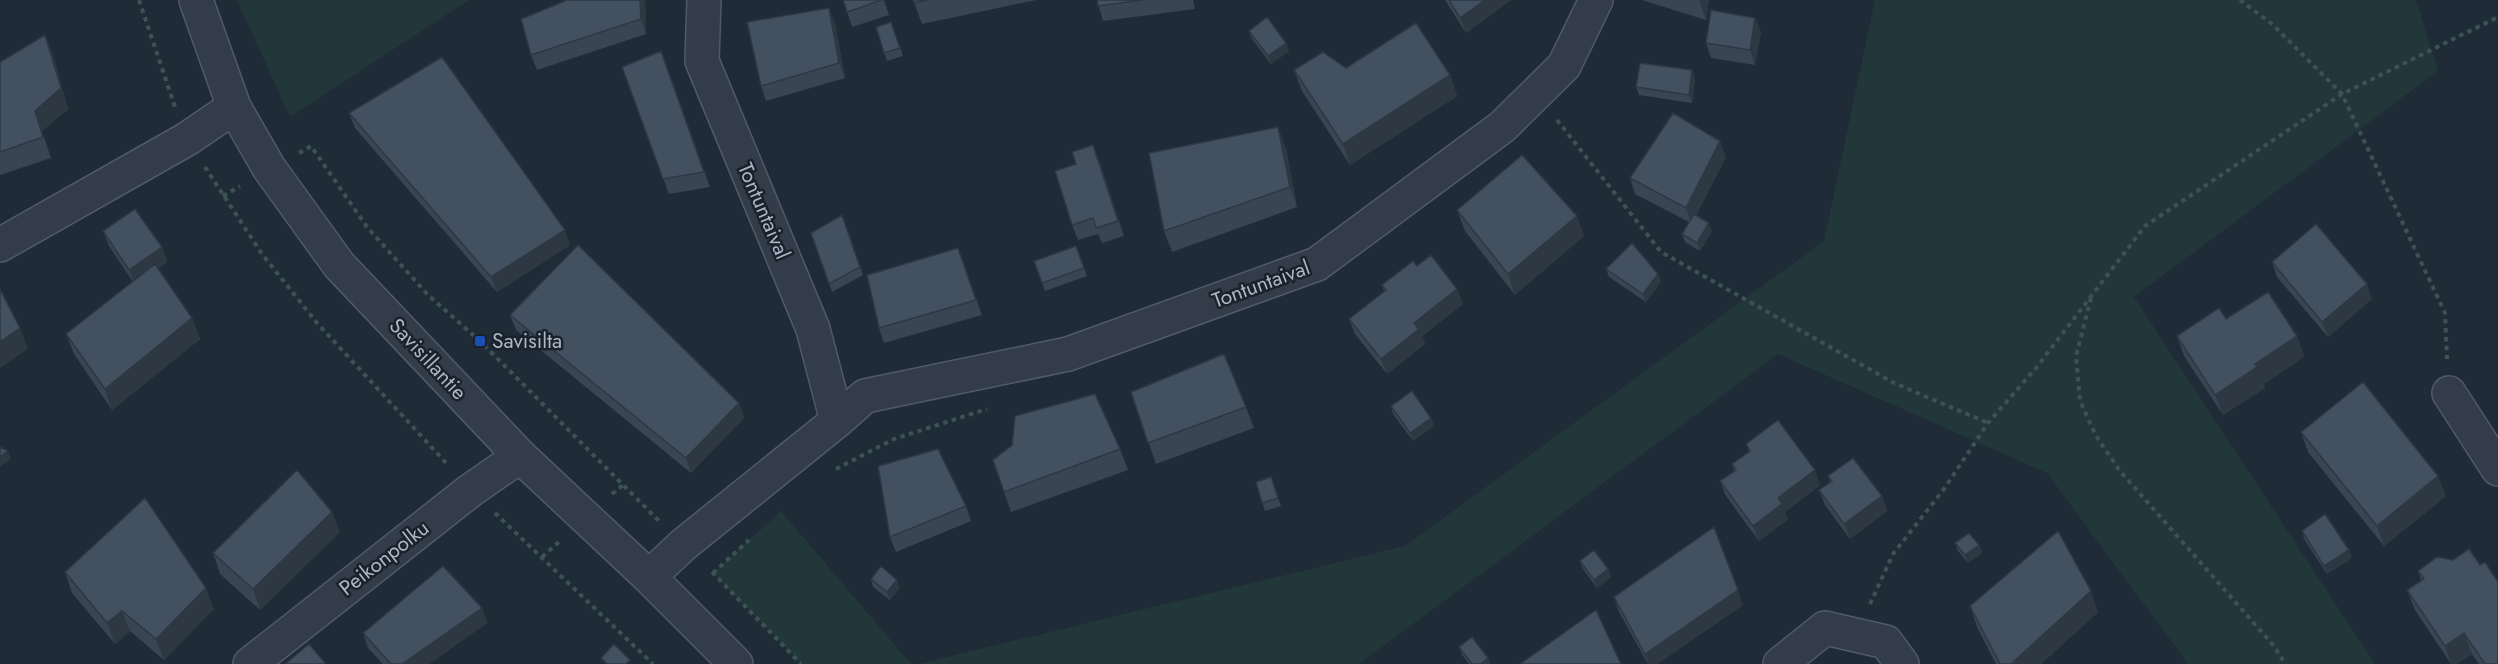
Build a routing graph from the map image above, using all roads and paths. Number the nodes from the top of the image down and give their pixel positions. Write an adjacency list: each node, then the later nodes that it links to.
1 (139, 0): 10 (path)
2 (196, 0): 9 (street, Savisillantie)
3 (704, 0): 15 (street, Tontuntaival)
4 (1596, 0): 7 (street, Tontuntaival)
5 (2241, 0): 8 (path)
6 (2498, 17): 8 (path)
7 (1536, 93): 15 (street, Tontuntaival); 16 (path)
8 (2342, 94): 13 (path); 14 (path)
9 (234, 107): 10 (street); 17 (street, Savisillantie)
10 (187, 139): 12 (street); 19 (path)
11 (311, 146): 20 (path)
12 (0, 244)
13 (2092, 296): 16 (path); 29 (path)
14 (2449, 393): 18 (street)
15 (837, 422): 20 (street, Tontuntaival)
16 (1988, 423): 22 (path)
17 (520, 456): 19 (street, Peikonpolku); 21 (street, Savisillantie)
18 (2498, 469)
19 (471, 490): 23 (street, Peikonpolku); 24 (path)
20 (683, 545): 21 (street, Tontuntaival); 26 (path)
21 (649, 577): 25 (street, Savisillantie)
22 (1857, 635): 27 (street); 28 (street)
23 (250, 664)
24 (653, 664)
25 (736, 664)
26 (801, 664)
27 (1780, 664)
28 (1902, 664)
29 (2285, 664)

